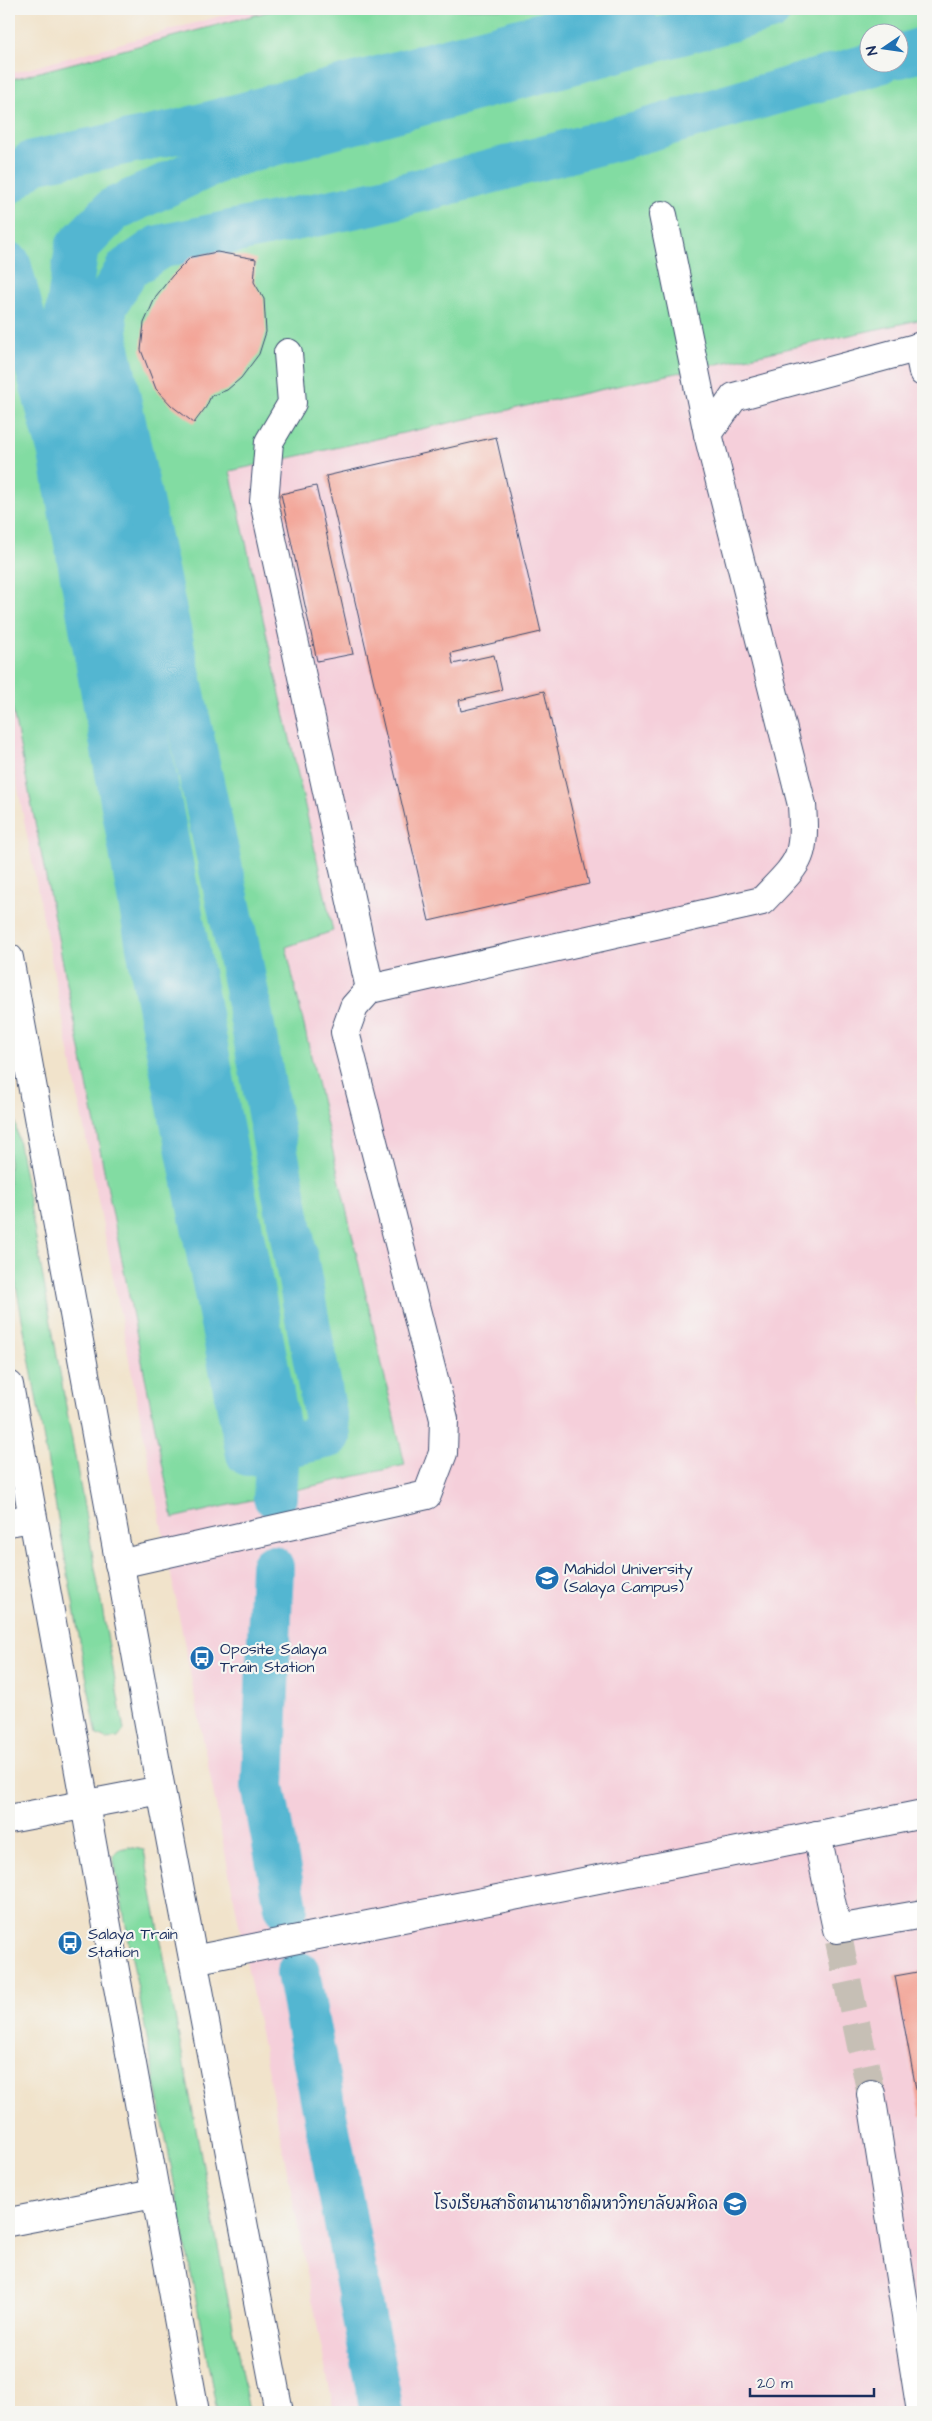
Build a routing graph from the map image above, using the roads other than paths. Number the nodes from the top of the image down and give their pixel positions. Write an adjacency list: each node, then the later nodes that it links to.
1 (663, 215): 4 (main road)
2 (288, 353): 6 (main road)
3 (921, 355): 4 (main road)
4 (708, 434): 6 (main road)
5 (9, 958): 9 (main road)
6 (370, 989): 9 (main road)
7 (10, 1394): 8 (main road)
8 (20, 1520): 11 (main road)
9 (119, 1564): 10 (main road)
10 (160, 1790): 11 (main road); 16 (main road)
11 (86, 1804): 13 (main road); 18 (main road)
12 (923, 1814): 14 (main road)
13 (9, 1819)
14 (817, 1835): 15 (main road); 16 (main road)
15 (923, 1914)
16 (194, 1960): 21 (main road)
17 (871, 2094): 22 (main road)
18 (154, 2194): 19 (main road); 20 (main road)
19 (9, 2222)
20 (195, 2412)
21 (279, 2412)
22 (921, 2412)

